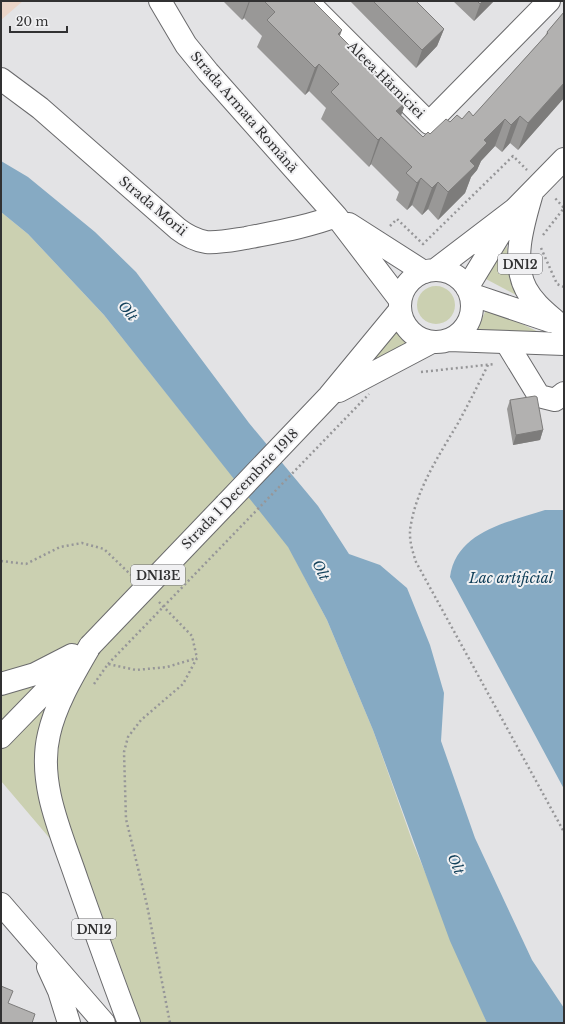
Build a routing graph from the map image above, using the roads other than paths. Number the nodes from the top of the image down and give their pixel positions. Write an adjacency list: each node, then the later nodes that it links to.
1 (160, 1): 8 (main road, Strada Armata Română)
2 (307, 1): 3 (main road, Aleea Hărniciei)
3 (549, 1)
4 (1, 79): 8 (main road, Strada Morii)
5 (564, 159): 6 (main road)
6 (533, 190): 7 (main road); 12 (main road, DN12)
7 (515, 209): 9 (main road); 10 (main road)
8 (336, 216): 9 (main road, Strada Armata Română); 11 (main road, Strada Armata Română)
9 (429, 271): 10 (main road); 11 (main road)
10 (469, 291): 12 (main road); 13 (main road)
11 (400, 305): 13 (main road); 16 (main road, Strada 1 Decembrie 1918 / DN13E)
12 (563, 332): 14 (main road)
13 (441, 341): 14 (main road); 16 (main road, Strada 1 Decembrie 1918 / DN13E)
14 (512, 351): 15 (main road)
15 (564, 392)
16 (330, 396): 17 (main road, Strada 1 Decembrie 1918 / DN13E, bridge)
17 (90, 646): 18 (main road); 19 (main road, Strada 1 Decembrie 1918 / DN13E); 24 (main road, DN12)
18 (1, 684)
19 (1, 736)
20 (1, 904): 21 (main road)
21 (34, 944): 22 (main road); 23 (main road)
22 (69, 1023)
23 (104, 1023)
24 (128, 1023)

